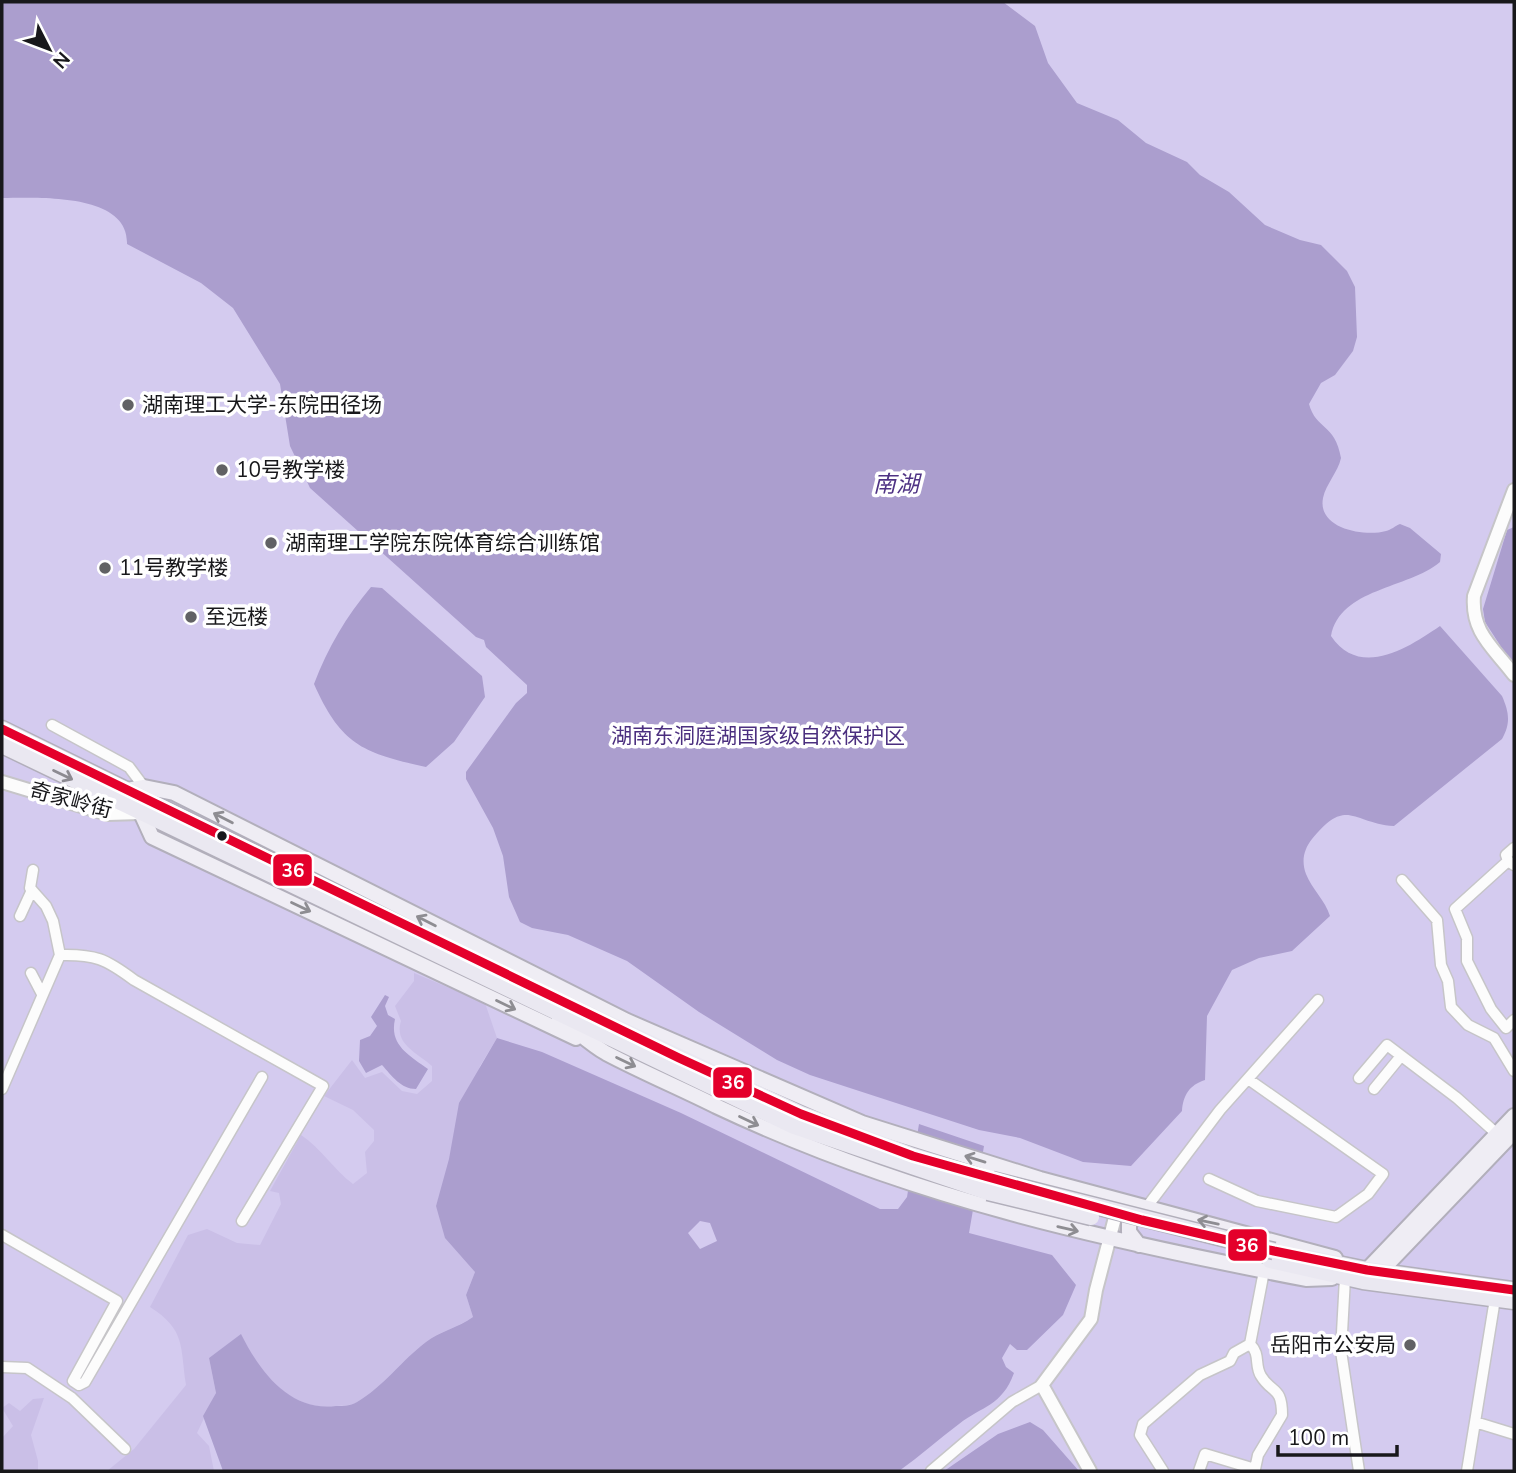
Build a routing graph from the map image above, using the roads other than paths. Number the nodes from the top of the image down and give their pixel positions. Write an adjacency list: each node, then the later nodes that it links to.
1 (1514, 490): 2 (street)
2 (1514, 675)
3 (52, 725): 7 (street)
4 (2, 729): 8 (highway)
5 (2, 745): 10 (highway, one-way to 10)
6 (2, 782): 10 (street, 奇家岭街)
7 (144, 787): 8 (main road); 9 (main road); 21 (main road, one-way to 7)
8 (127, 790): 9 (highway)
9 (162, 807): 21 (highway)
10 (141, 813): 22 (highway, one-way to 22)
11 (1514, 848): 12 (street)
12 (1511, 863): 23 (street)
13 (33, 870): 15 (street)
14 (1402, 880): 27 (street)
15 (32, 890): 16 (street); 17 (street)
16 (20, 916)
17 (60, 955): 19 (street); 39 (street)
18 (31, 973): 19 (street)
19 (42, 994): 31 (street)
20 (1318, 1000): 30 (street)
21 (574, 1001): 24 (highway); 24 (main road)
22 (544, 1015): 24 (highway); 24 (main road)
23 (1514, 1020)
24 (607, 1032): 26 (highway); 26 (main road, one-way to 26)
25 (1401, 1056): 29 (street); 32 (street); 35 (street)
26 (675, 1064): 37 (main road, one-way to 26); 41 (main road, one-way to 41); 43 (highway, bridge)
27 (1514, 1071)
28 (262, 1077): 40 (street)
29 (1359, 1078)
30 (1248, 1079): 36 (street); 38 (street)
31 (2, 1089)
32 (1374, 1089)
33 (1514, 1116): 35 (main road)
34 (1514, 1132): 44 (main road)
35 (1497, 1133): 44 (main road)
36 (1209, 1180)
37 (1120, 1201): 38 (main road); 41 (street)
38 (1146, 1208): 42 (main road); 44 (main road, one-way to 38)
39 (242, 1221)
40 (2, 1236)
41 (1110, 1238): 42 (main road); 51 (street)
42 (1139, 1245): 43 (main road)
43 (1270, 1261): 44 (highway); 45 (highway); 49 (street)
44 (1372, 1276): 45 (highway); 46 (highway); 47 (highway)
45 (1345, 1278): 59 (street)
46 (1514, 1290)
47 (1495, 1299): 48 (highway); 52 (street)
48 (1514, 1301)
49 (1250, 1344): 57 (street); 58 (street)
50 (2, 1367): 54 (street)
51 (1042, 1385): 55 (street); 56 (street)
52 (1475, 1422): 53 (street); 60 (street)
53 (1514, 1434)
54 (125, 1449)
55 (931, 1471)
56 (1090, 1471)
57 (1163, 1471)
58 (1199, 1471)
59 (1359, 1471)
60 (1467, 1471)

